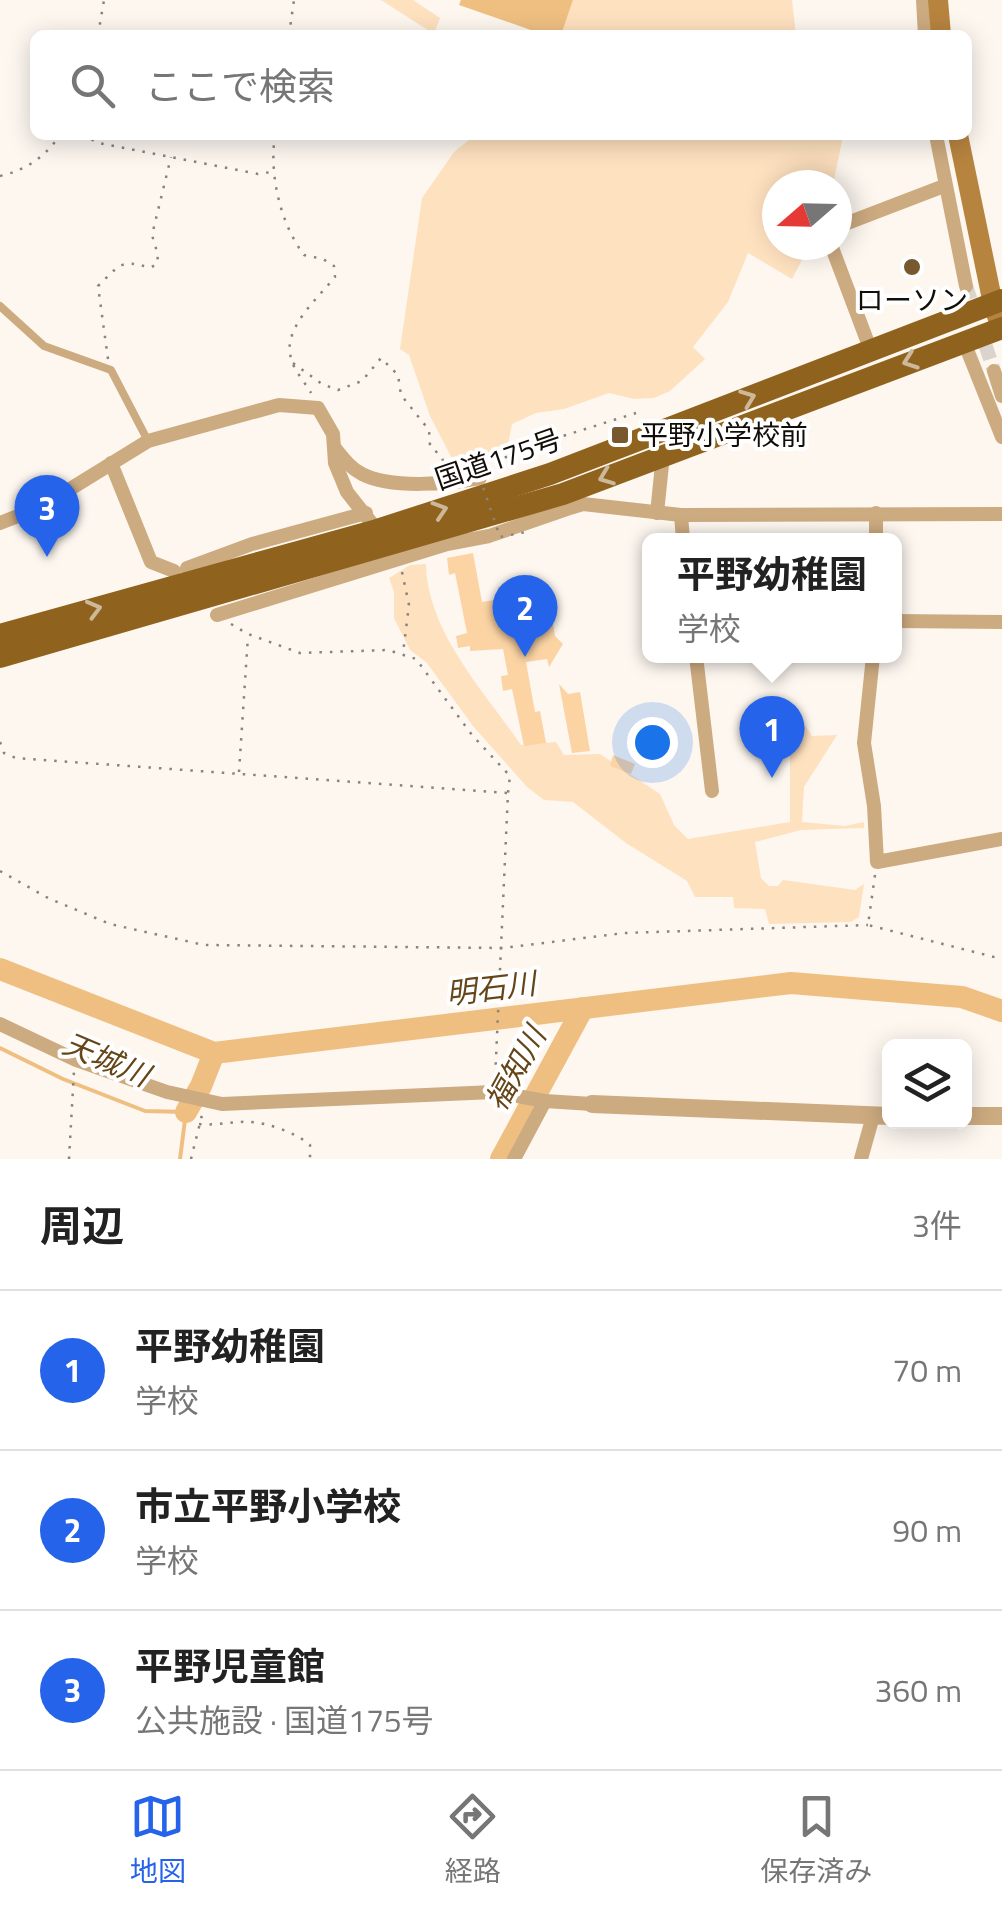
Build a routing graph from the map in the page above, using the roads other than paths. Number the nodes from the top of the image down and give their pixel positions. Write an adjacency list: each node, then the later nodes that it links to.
1 (923, 0): 3 (street)
2 (938, 0): 4 (main road)
3 (925, 30)
4 (941, 30)
5 (937, 140): 7 (street)
6 (959, 140): 11 (main road)
7 (944, 186): 8 (street); 10 (street)
8 (852, 221)
9 (838, 260): 15 (street)
10 (966, 286)
11 (997, 302): 13 (main road); 15 (highway, 国道175号)
12 (0, 306): 19 (lane)
13 (1002, 328): 14 (highway, 国道175号)
14 (964, 342): 18 (street); 21 (highway, 国道175号, one-way to 21)
15 (871, 351): 29 (highway, 国道175号, one-way to 15)
16 (994, 371): 17 (street)
17 (1002, 396)
18 (1002, 437)
19 (148, 441): 20 (street); 22 (street)
20 (334, 446): 23 (street); 29 (street)
21 (664, 455): 24 (highway, 国道175号, one-way to 24); 25 (street)
22 (112, 463): 30 (street); 33 (street)
23 (480, 478)
24 (568, 500): 25 (street); 34 (street); 38 (highway, 国道175号)
25 (657, 512): 28 (street)
26 (876, 512): 27 (street); 28 (street); 32 (street)
27 (1002, 514)
28 (680, 515): 31 (street)
29 (371, 522): 33 (highway, 国道175号)
30 (0, 523)
31 (682, 533)
32 (876, 533)
33 (183, 576): 37 (highway, 国道175号, one-way to 33)
34 (217, 615)
35 (902, 621): 36 (street)
36 (1002, 622)
37 (0, 634)
38 (0, 657)
39 (697, 663): 41 (street)
40 (872, 663): 42 (street)
41 (712, 791)
42 (1002, 840)
43 (0, 1024): 44 (street)
44 (545, 1100): 45 (street); 49 (street)
45 (592, 1104): 46 (street)
46 (881, 1116): 50 (street)
47 (972, 1116): 48 (street)
48 (1002, 1116)
49 (514, 1159)
50 (861, 1159)

